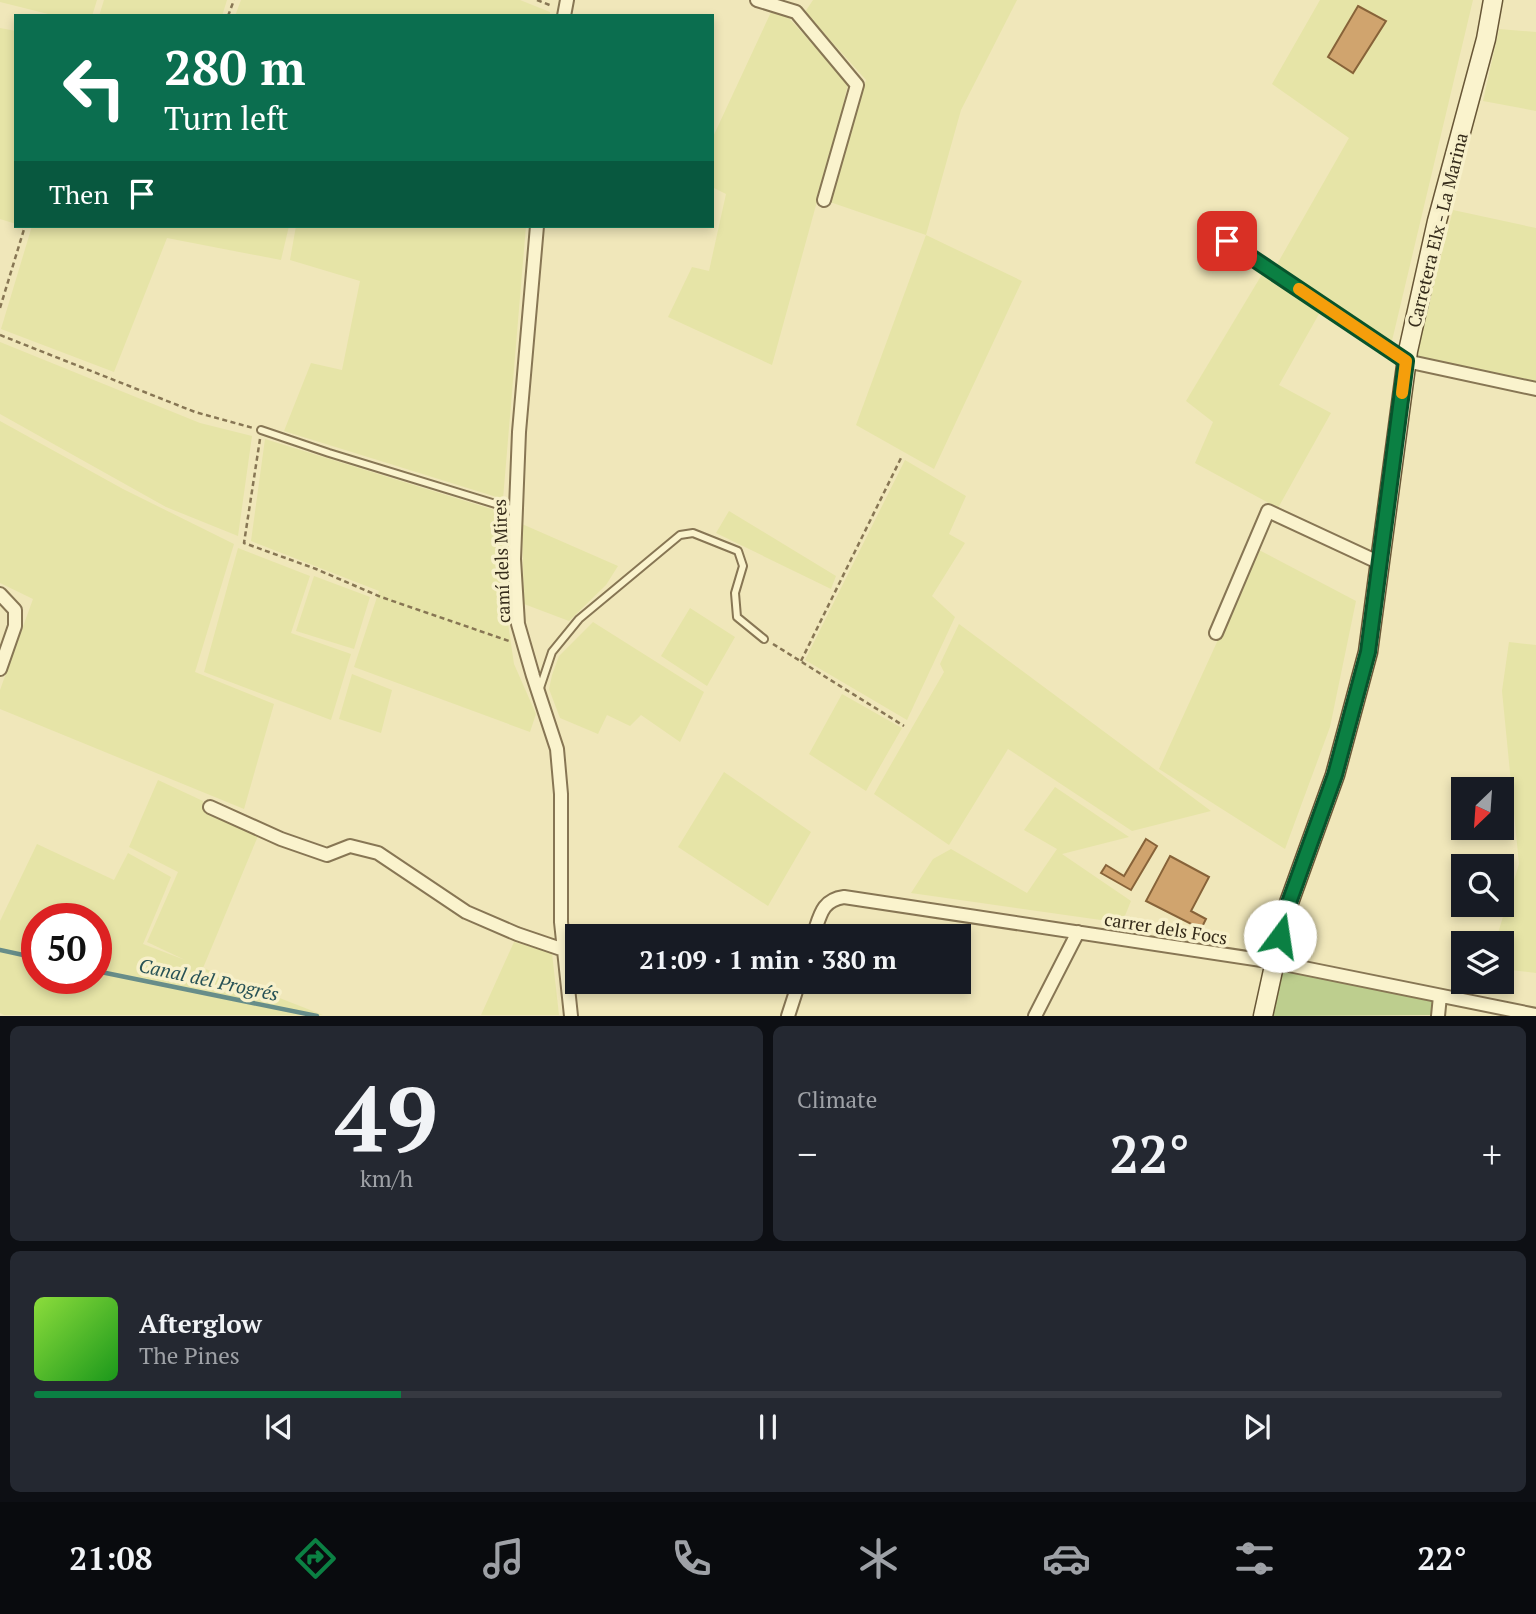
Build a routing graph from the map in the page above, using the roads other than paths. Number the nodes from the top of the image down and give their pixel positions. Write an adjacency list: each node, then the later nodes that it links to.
1 (757, 0): 4 (street)
2 (804, 0): 4 (street)
3 (1493, 0): 8 (main road, Carretera Elx - La Marina)
4 (796, 12): 5 (street)
5 (824, 200)
6 (537, 228): 11 (street, camí dels Mires)
7 (1227, 241): 8 (street)
8 (1406, 361): 9 (street); 12 (main road, Carretera Elx - La Marina)
9 (1536, 389)
10 (261, 430): 11 (lane)
11 (515, 510): 17 (street, camí dels Mires)
12 (1380, 563): 14 (street); 22 (main road, Carretera Elx - La Marina)
13 (0, 594): 16 (street)
14 (1216, 633)
15 (764, 639): 17 (lane)
16 (0, 669)
17 (538, 693): 21 (street, camí dels Mires)
18 (210, 807): 21 (street)
19 (817, 924): 20 (street, carrer dels Focs)
20 (1078, 932): 22 (street, carrer dels Focs); 28 (street)
21 (564, 950): 26 (street, camí dels Mires)
22 (1274, 962): 24 (street, carrer dels Focs); 29 (main road, Carretera Elx - La Marina)
23 (795, 994): 27 (street)
24 (1440, 996): 25 (street, carrer dels Focs); 30 (street)
25 (1536, 1015)
26 (571, 1016)
27 (788, 1016)
28 (1035, 1016)
29 (1263, 1016)
30 (1438, 1016)

